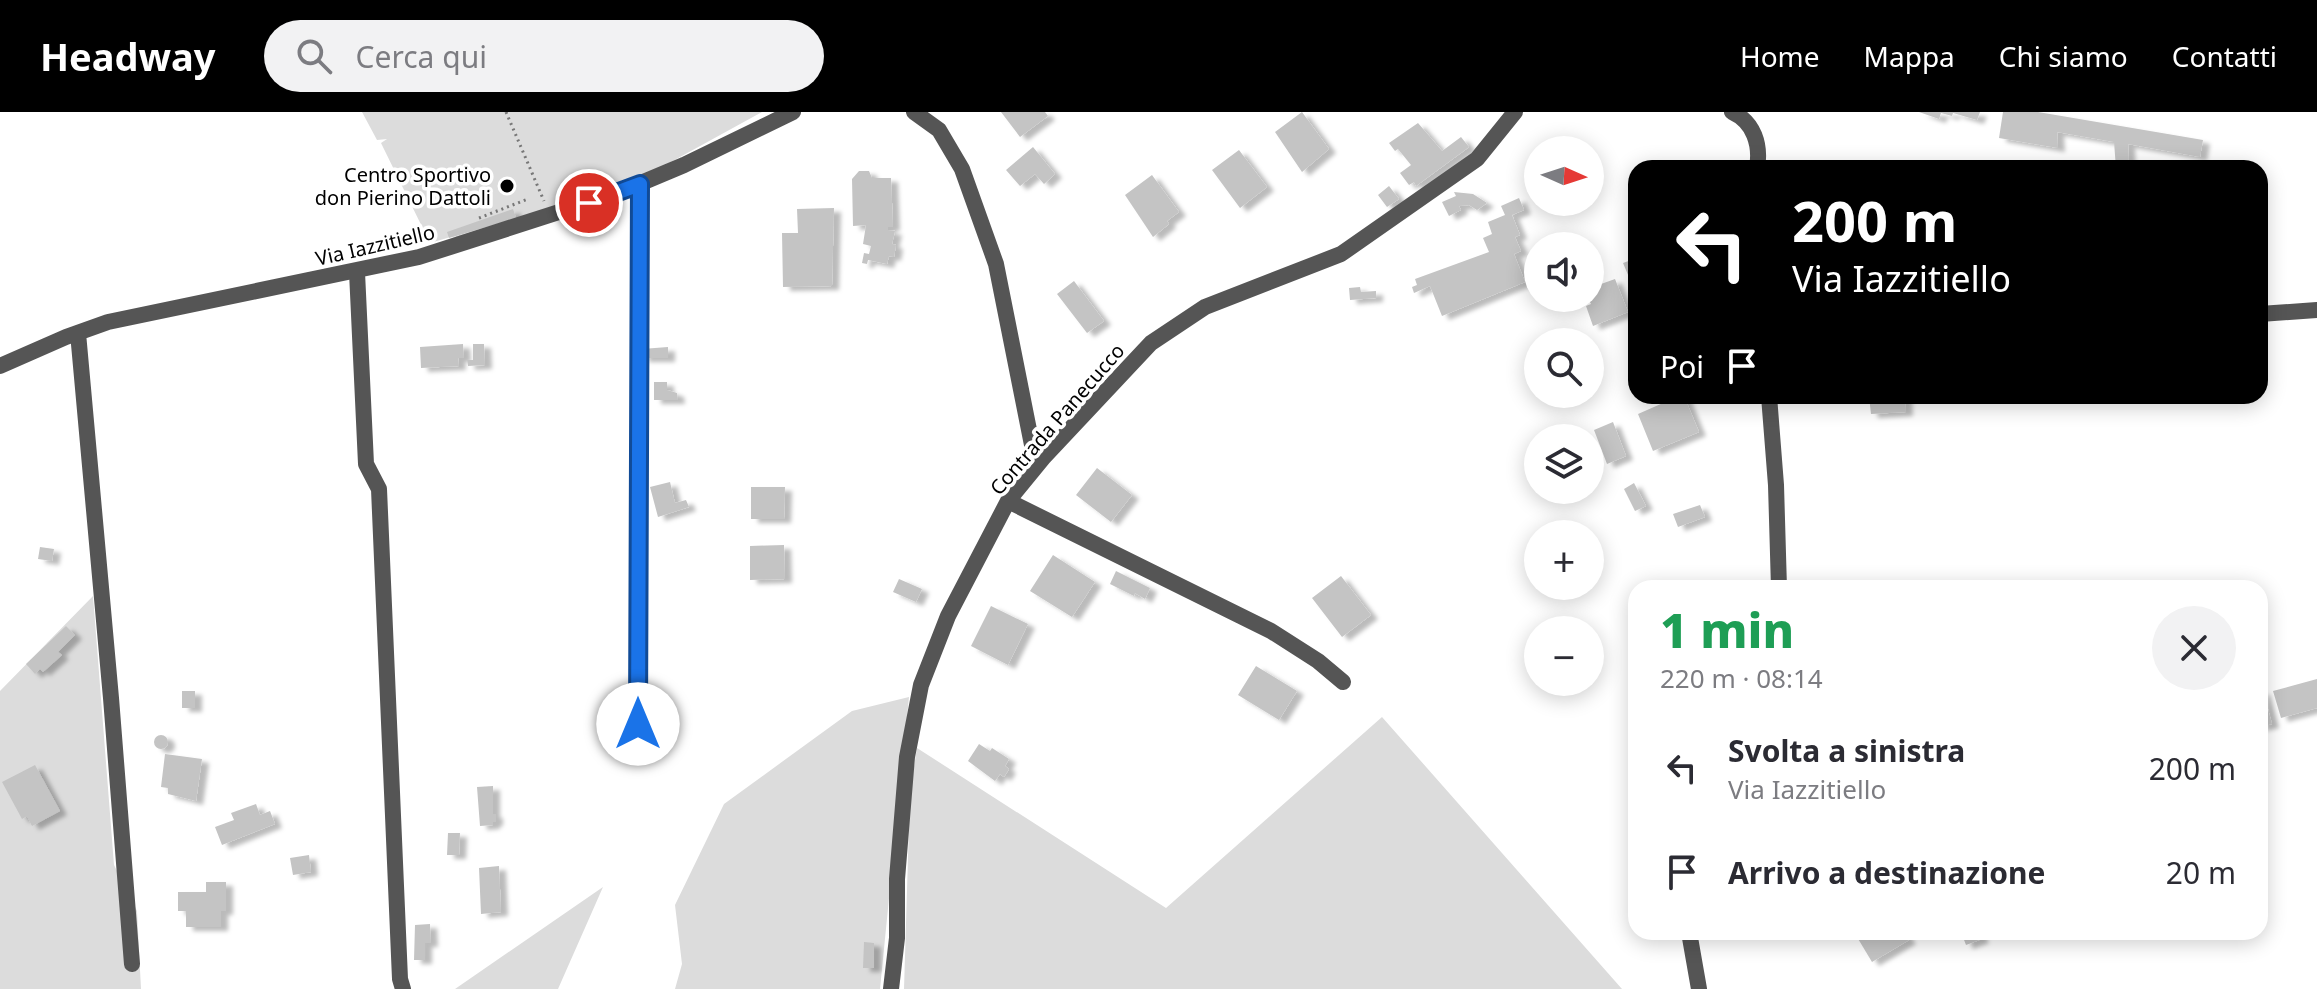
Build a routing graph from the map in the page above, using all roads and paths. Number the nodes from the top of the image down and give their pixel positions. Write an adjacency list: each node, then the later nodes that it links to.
1 (506, 112): 11 (path)
2 (793, 112): 9 (street, Via Iazzitiello)
3 (914, 112): 7 (street)
4 (936, 112): 7 (street)
5 (1515, 112): 19 (street, Contrada Panecucco)
6 (1732, 112): 8 (street)
7 (939, 130): 19 (street)
8 (1757, 160)
9 (640, 184): 13 (street, Via Iazzitiello); 23 (street)
10 (528, 199): 12 (path)
11 (544, 201)
12 (478, 218)
13 (357, 272): 16 (street, Via Iazzitiello); 26 (street)
14 (2317, 310): 15 (street)
15 (2268, 313)
16 (78, 333): 17 (street, Via Iazzitiello); 25 (street)
17 (0, 366)
18 (1770, 404): 21 (street)
19 (1044, 457): 20 (street, Contrada Panecucco)
20 (1008, 501): 22 (street); 27 (street, Contrada Panecucco)
21 (1779, 580)
22 (1343, 682)
23 (638, 724)
24 (1690, 940): 28 (street)
25 (132, 964)
26 (403, 989)
27 (891, 989)
28 (1699, 989)

